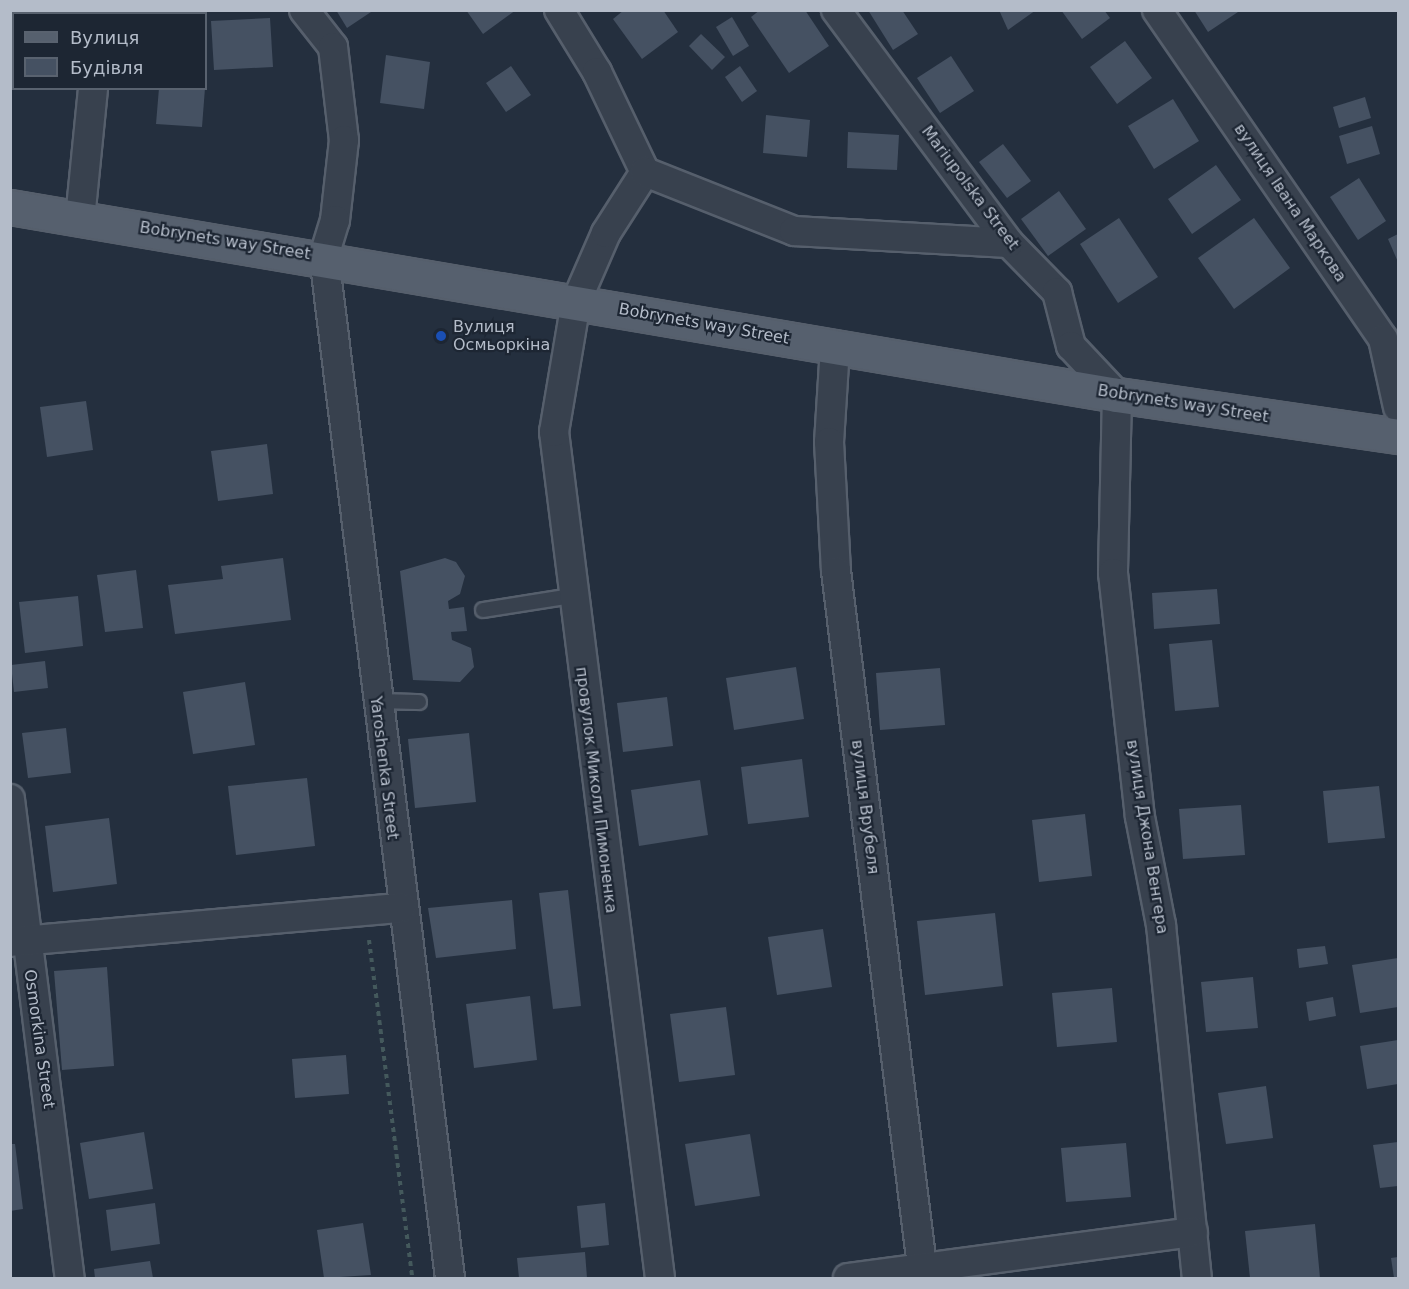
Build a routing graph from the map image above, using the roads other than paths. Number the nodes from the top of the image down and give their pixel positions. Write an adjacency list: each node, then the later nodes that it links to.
1 (304, 10): 10 (street)
2 (559, 10): 6 (street)
3 (836, 10): 9 (street, Mariupolska Street)
4 (1157, 10): 14 (street, вулиця Івана Маркова)
5 (93, 90): 8 (street)
6 (645, 172): 9 (street); 11 (street, провулок Миколи Пимоненка)
7 (10, 207): 8 (main road, Bobrynets way Street)
8 (80, 219): 10 (main road, Bobrynets way Street)
9 (1009, 243): 13 (street, Mariupolska Street)
10 (324, 256): 11 (main road, Bobrynets way Street); 18 (street, Yaroshenka Street)
11 (576, 302): 12 (main road, Bobrynets way Street); 16 (street, провулок Миколи Пимоненка)
12 (835, 347): 13 (main road, Bobrynets way Street); 24 (street, вулиця Врубеля)
13 (1117, 395): 15 (main road, Bobrynets way Street); 23 (street, вулиця Джона Венгера)
14 (1398, 407)
15 (1398, 436)
16 (571, 596): 17 (lane); 27 (street, провулок Миколи Пимоненка)
17 (483, 610)
18 (375, 701): 19 (lane); 21 (street, Yaroshenka Street)
19 (419, 702)
20 (10, 799): 22 (street, Osmorkina Street)
21 (402, 908): 22 (street); 26 (street, Yaroshenka Street)
22 (18, 942): 25 (street, Osmorkina Street)
23 (1193, 1232): 24 (street); 29 (street, вулиця Джона Венгера)
24 (922, 1266): 28 (street)
25 (70, 1278)
26 (450, 1278)
27 (660, 1278)
28 (848, 1278)
29 (1197, 1278)

